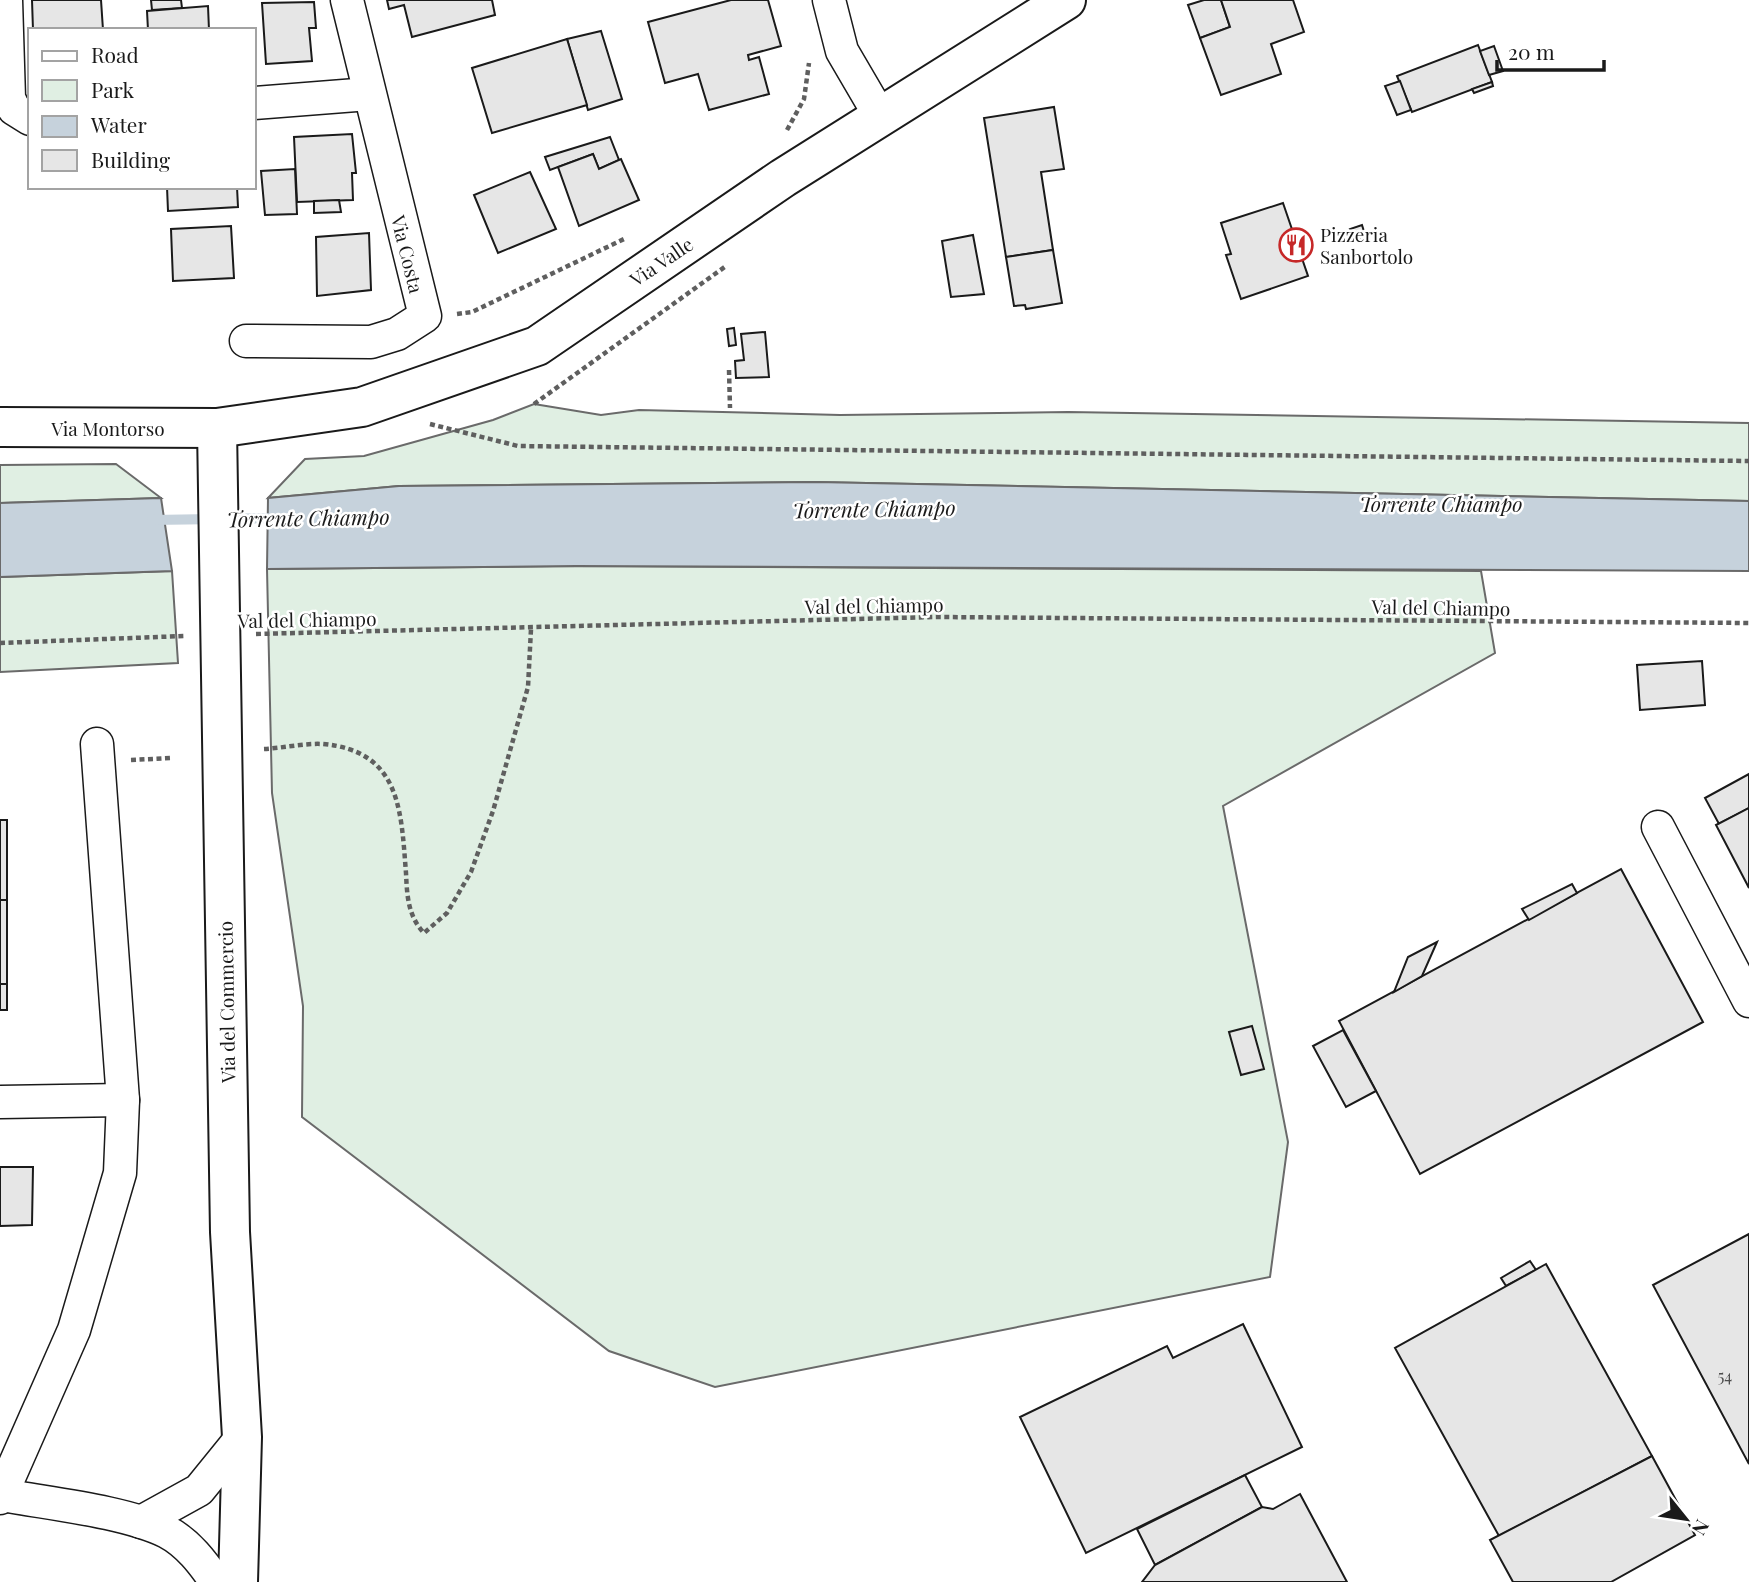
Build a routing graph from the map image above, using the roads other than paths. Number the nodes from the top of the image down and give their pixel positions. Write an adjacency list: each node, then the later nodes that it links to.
1 (6, 0): 8 (street)
2 (346, 0): 5 (street, Via Costa)
3 (829, 0): 7 (street)
4 (1066, 0): 7 (main road, Via Valle)
5 (369, 94): 6 (street); 9 (street, Via Costa)
6 (256, 103)
7 (880, 116): 11 (main road, Via Valle)
8 (28, 119)
9 (247, 341)
10 (0, 427): 11 (main road, Via Montorso)
11 (217, 428): 17 (main road, Via del Commercio)
12 (97, 744): 15 (street)
13 (1658, 827): 14 (street)
14 (1749, 1001)
15 (123, 1100): 16 (street); 18 (street)
16 (0, 1102)
17 (242, 1437): 19 (street); 20 (main road, Via del Commercio)
18 (1, 1496): 19 (street)
19 (141, 1522): 20 (street)
20 (233, 1580)

